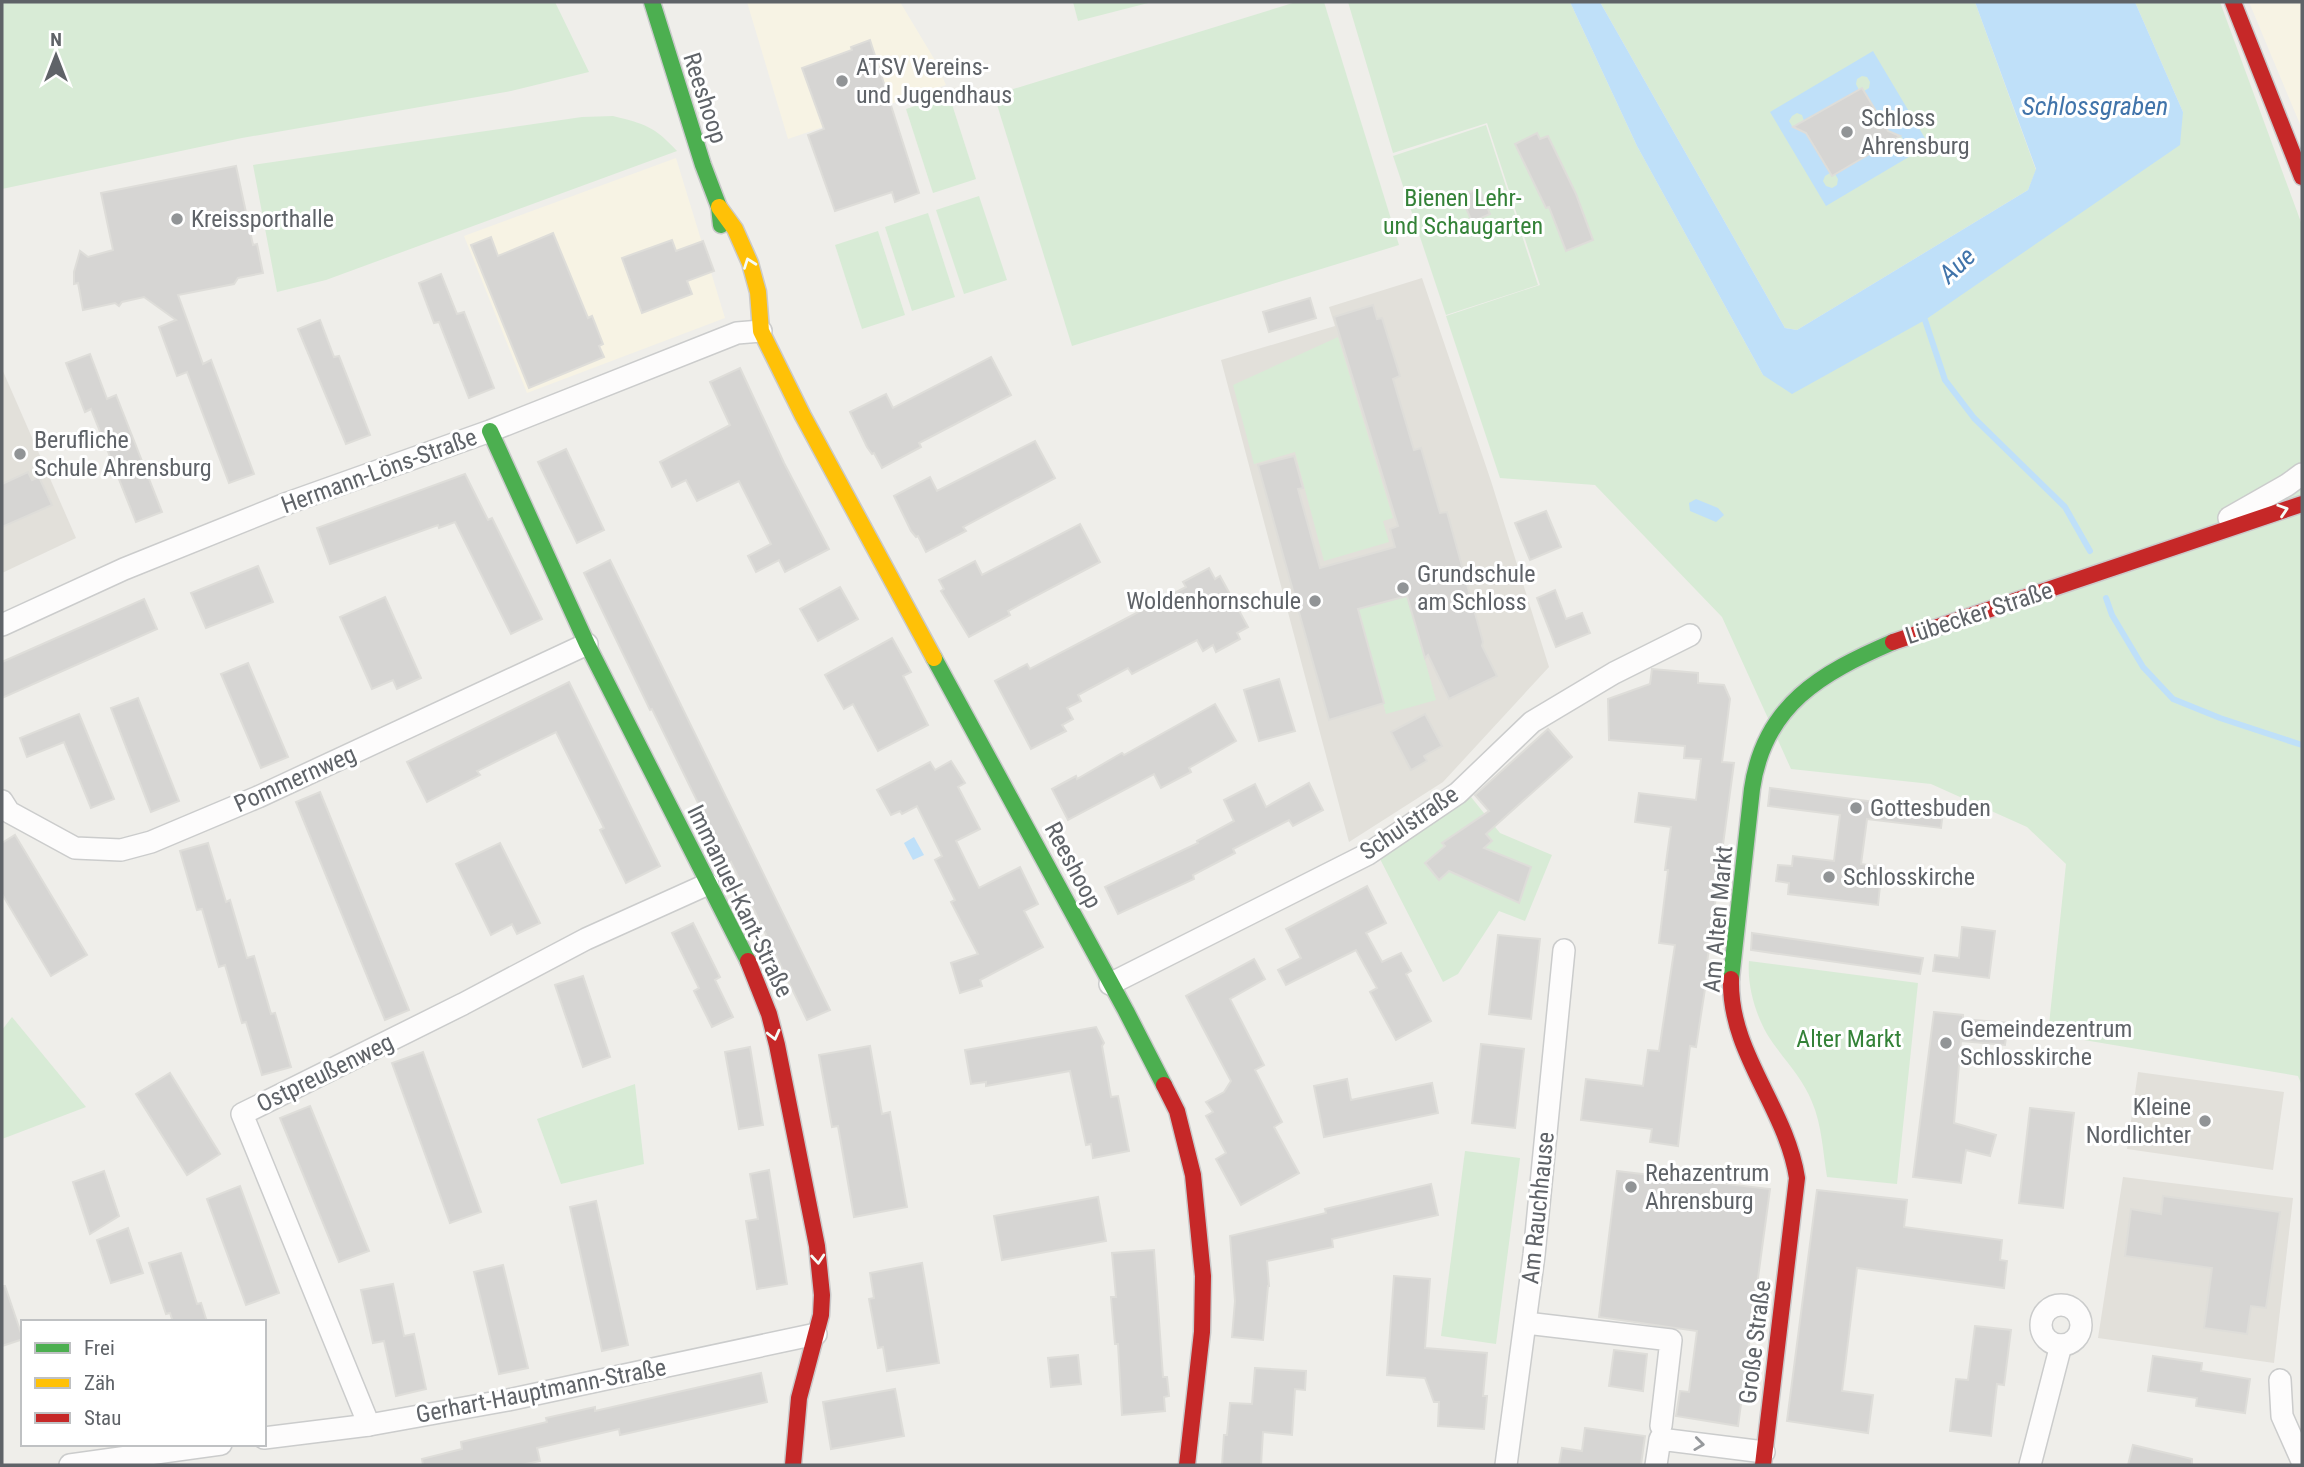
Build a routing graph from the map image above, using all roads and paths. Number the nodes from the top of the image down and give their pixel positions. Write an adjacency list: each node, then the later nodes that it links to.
1 (652, 2): 4 (street, Reeshoop)
2 (2233, 2): 3 (street)
3 (2302, 177)
4 (719, 207): 5 (street, Reeshoop); 7 (street, Reeshoop, one-way to 4)
5 (726, 246)
6 (741, 292): 7 (street, Reeshoop)
7 (760, 329): 8 (street, Hermann-Löns-Straße); 19 (street, Reeshoop)
8 (490, 431): 12 (street, Hermann-Löns-Straße); 14 (street, Immanuel-Kant-Straße)
9 (2297, 480): 11 (street, Lübecker Straße)
10 (2302, 504): 11 (street, Lübecker Straße, one-way to 10)
11 (2171, 546): 15 (street, Lübecker Straße)
12 (2, 625)
13 (1690, 635): 19 (street, Schulstraße)
14 (587, 644): 16 (street, Pommernweg); 17 (street, Immanuel-Kant-Straße)
15 (1796, 699): 20 (street, Am Alten Markt)
16 (2, 801)
17 (708, 884): 22 (street, Immanuel-Kant-Straße, one-way to 22); 25 (street, Ostpreußenweg)
18 (1564, 950): 21 (street, Am Rauchhause)
19 (1110, 984): 33 (street, Reeshoop)
20 (1792, 1225): 29 (street, Große Straße)
21 (1526, 1323): 26 (street); 34 (street, Am Rauchhause)
22 (816, 1335): 25 (street, Gerhart-Hauptmann-Straße); 32 (street, Immanuel-Kant-Straße)
23 (2062, 1345): 36 (street)
24 (2280, 1380): 30 (street)
25 (369, 1425): 27 (street, Gerhart-Hauptmann-Straße)
26 (1661, 1426)
27 (266, 1438)
28 (208, 1446): 31 (street)
29 (1763, 1459): 35 (street, one-way to 29)
30 (2302, 1461)
31 (70, 1465)
32 (793, 1465)
33 (1187, 1465)
34 (1506, 1465)
35 (1656, 1465)
36 (2030, 1465)

